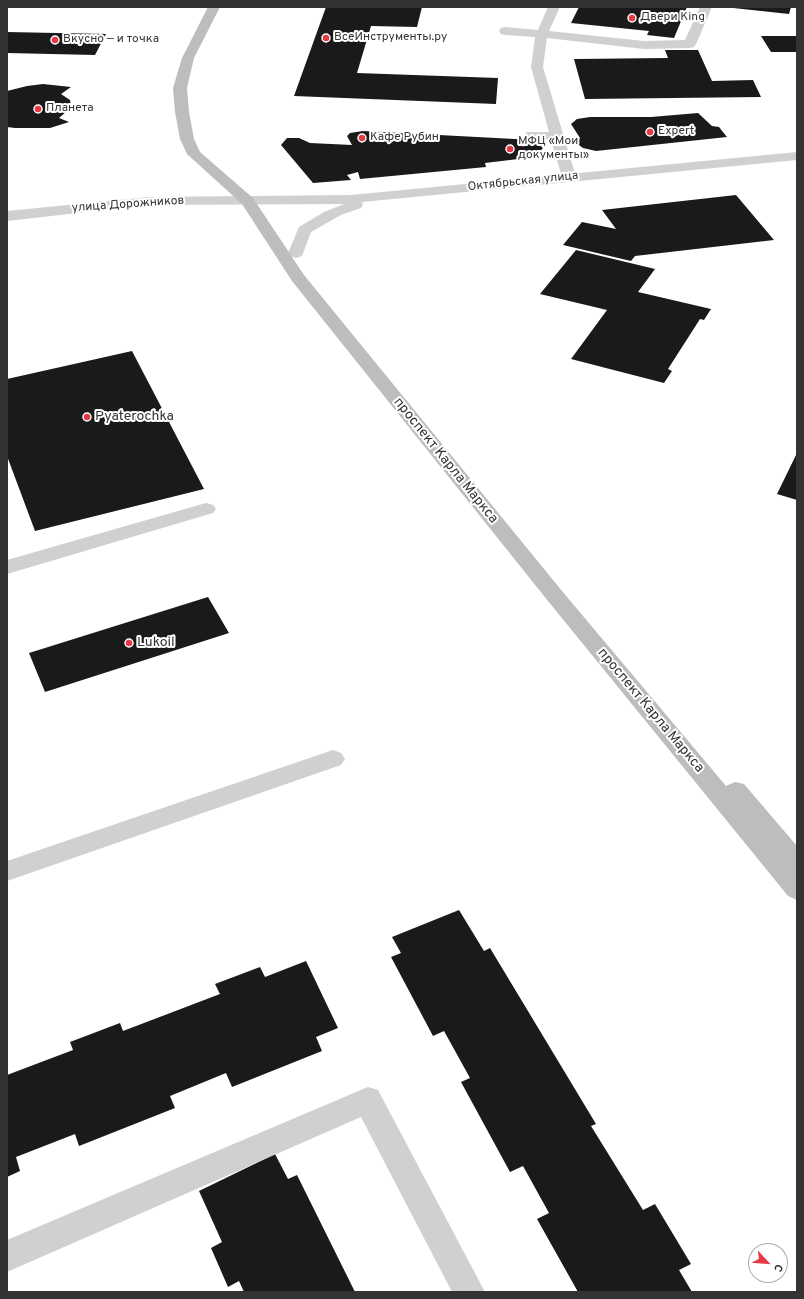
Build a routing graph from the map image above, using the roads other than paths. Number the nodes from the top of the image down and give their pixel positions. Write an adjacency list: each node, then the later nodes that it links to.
1 (214, 7): 13 (main road, проспект Карла Маркса)
2 (223, 7): 13 (main road)
3 (540, 7): 4 (street)
4 (554, 7): 7 (street)
5 (706, 7): 7 (street)
6 (505, 31): 7 (street)
7 (542, 34): 9 (street)
8 (532, 135): 9 (street)
9 (556, 136): 12 (street)
10 (797, 156): 12 (street, Октябрьская улица)
11 (797, 166): 15 (street)
12 (569, 177): 13 (street, Октябрьская улица)
13 (256, 200): 14 (street, улица Дорожников); 15 (main road); 20 (main road, проспект Карла Маркса)
14 (7, 216)
15 (296, 253): 20 (main road)
16 (206, 509): 17 (street)
17 (7, 566)
18 (333, 759): 19 (street)
19 (7, 871)
20 (797, 882)
21 (7, 1256): 22 (street)
22 (469, 1292)

